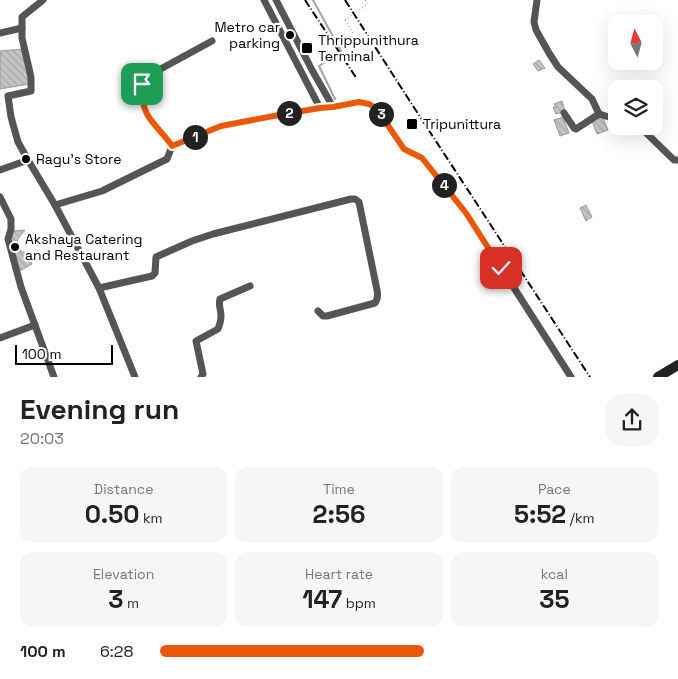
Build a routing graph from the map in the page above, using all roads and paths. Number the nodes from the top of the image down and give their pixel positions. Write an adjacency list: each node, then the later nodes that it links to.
1 (43, 0): 6 (street)
2 (264, 0): 13 (street)
3 (276, 0): 12 (street)
4 (365, 0): 8 (path, bridge)
5 (537, 0): 15 (street)
6 (22, 28): 7 (street); 10 (street)
7 (0, 33)
8 (353, 33)
9 (212, 41): 18 (street)
10 (8, 96): 11 (street); 19 (street)
11 (0, 101)
12 (333, 107): 13 (street); 33 (street)
13 (320, 108): 18 (street)
14 (564, 113): 15 (street)
15 (599, 114): 16 (street)
16 (608, 117)
17 (649, 135): 20 (street)
18 (172, 146): 23 (street)
19 (28, 160): 21 (street); 23 (street)
20 (678, 160)
21 (0, 170)
22 (0, 197): 27 (street)
23 (55, 205): 25 (street)
24 (250, 286): 32 (street)
25 (99, 288): 26 (street); 31 (street)
26 (318, 311)
27 (35, 324): 28 (street); 30 (street)
28 (0, 338)
29 (678, 365): 34 (main road)
30 (54, 376)
31 (135, 376)
32 (201, 376)
33 (570, 376)
34 (658, 376)

